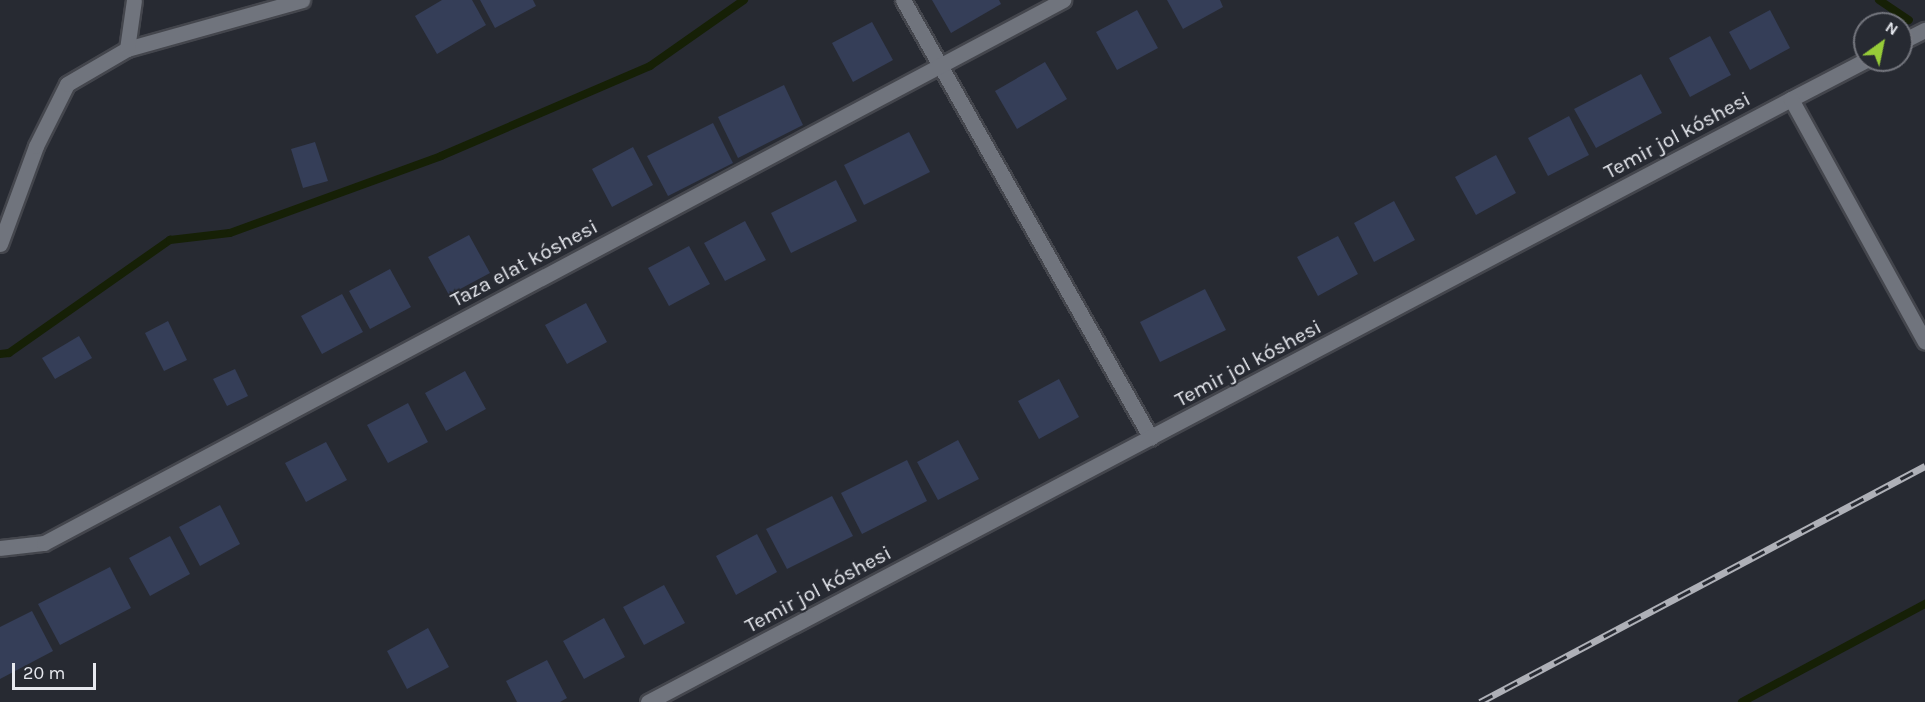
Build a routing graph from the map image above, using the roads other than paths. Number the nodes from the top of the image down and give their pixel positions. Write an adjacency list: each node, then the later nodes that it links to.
1 (134, 0): 5 (street)
2 (302, 0): 5 (street)
3 (903, 0): 6 (street)
4 (1063, 0): 6 (street, Taza elat kóshesi)
5 (127, 50): 9 (street)
6 (940, 63): 11 (street); 12 (street, Taza elat kóshesi)
7 (1853, 67): 8 (street, Temir jol kóshesi)
8 (1791, 99): 10 (street); 11 (street, Temir jol kóshesi)
9 (0, 244)
10 (1925, 342)
11 (1151, 438): 13 (street, Temir jol kóshesi)
12 (0, 548)
13 (648, 702)

